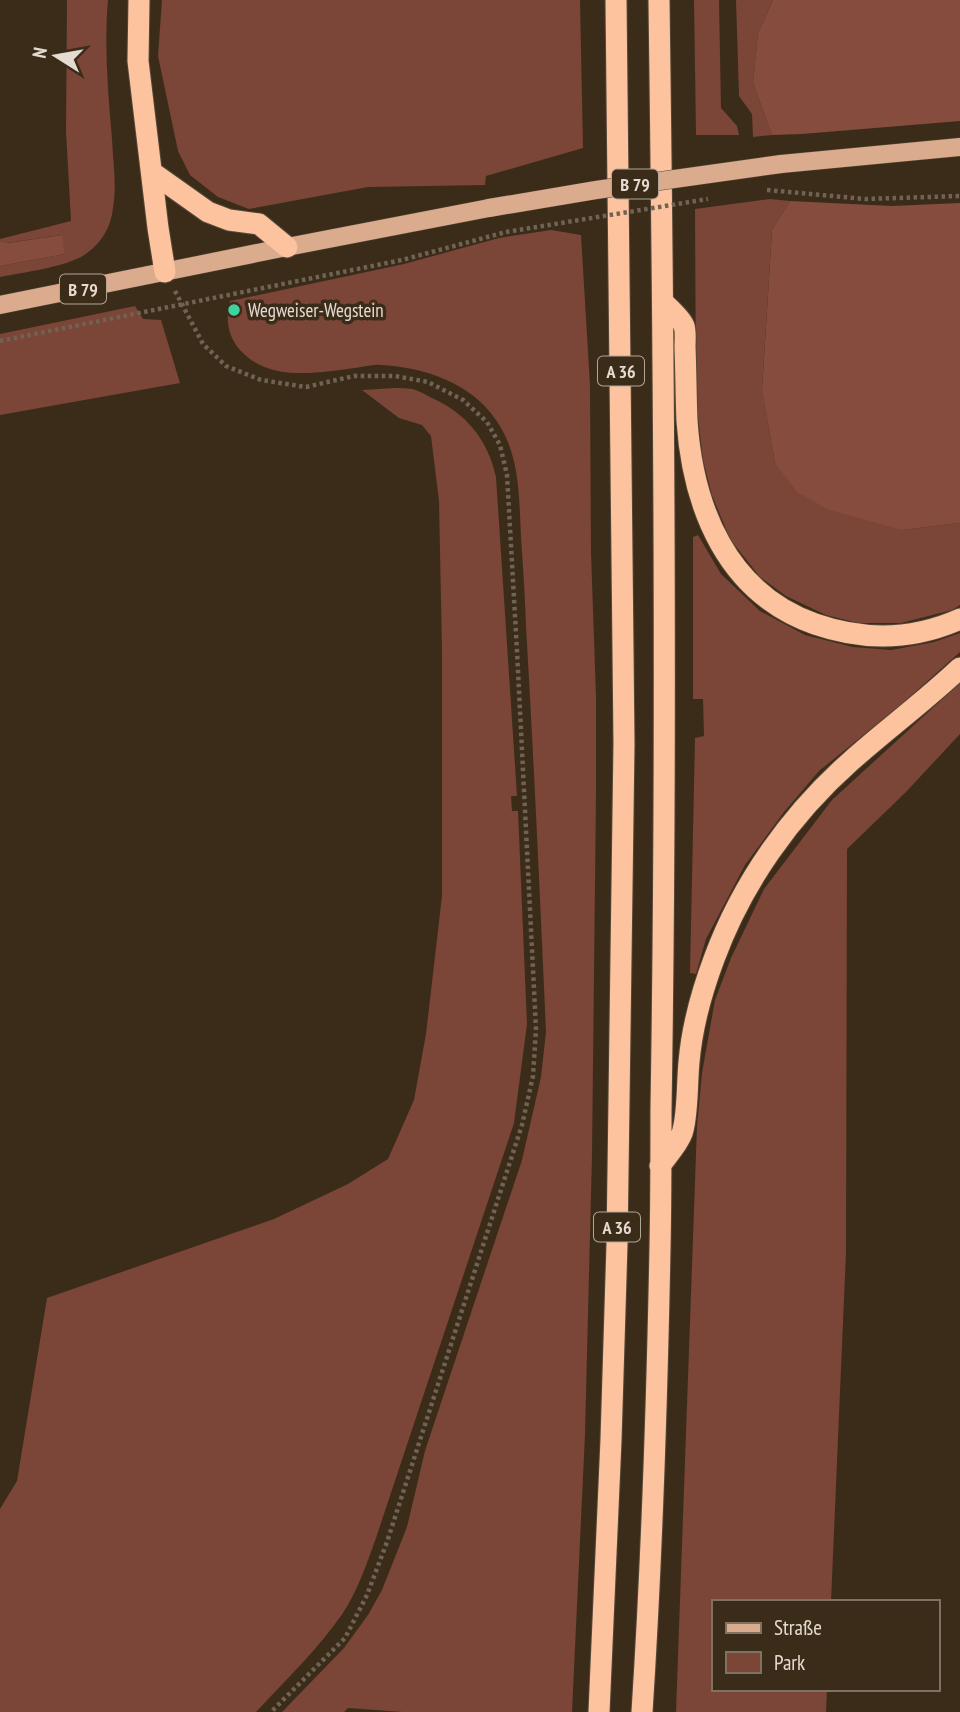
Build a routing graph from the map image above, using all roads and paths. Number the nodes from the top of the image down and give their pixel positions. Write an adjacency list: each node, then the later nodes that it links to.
1 (139, 0): 5 (highway)
2 (616, 0): 19 (highway, A 36)
3 (659, 0): 11 (highway, A 36)
4 (960, 148): 9 (main road, B 79, bridge)
5 (153, 173): 9 (highway); 10 (highway)
6 (754, 192): 7 (path)
7 (960, 196)
8 (715, 198): 13 (path, bridge)
9 (287, 247): 10 (main road, B 79)
10 (165, 272): 12 (main road, B 79); 13 (path)
11 (663, 302): 15 (highway); 17 (highway, A 36)
12 (0, 305)
13 (181, 305): 14 (path); 18 (path)
14 (0, 341)
15 (960, 620)
16 (960, 668): 17 (highway)
17 (660, 1166): 20 (highway, A 36)
18 (271, 1712)
19 (599, 1712)
20 (642, 1712)

